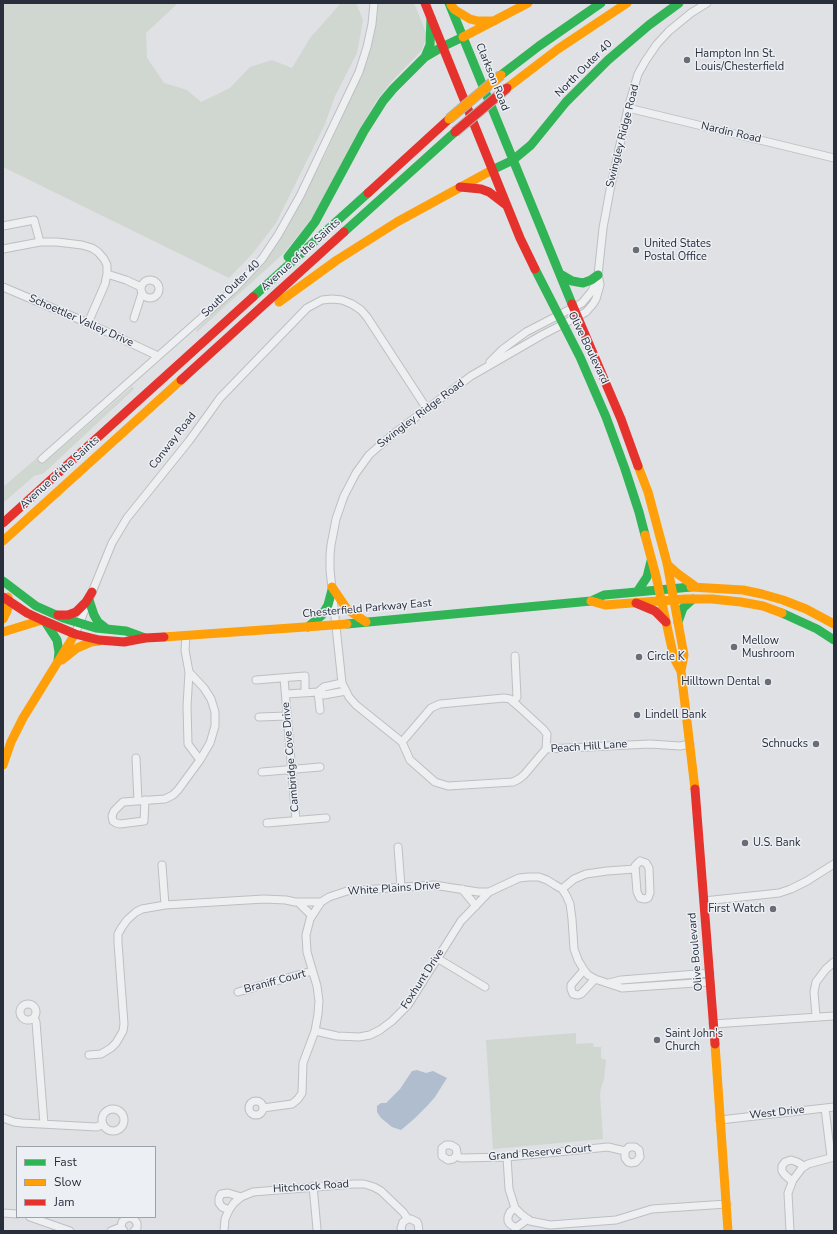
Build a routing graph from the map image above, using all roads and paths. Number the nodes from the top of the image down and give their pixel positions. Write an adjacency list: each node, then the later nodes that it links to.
1 (374, 3): 35 (street, South Outer 40)
2 (425, 3): 9 (main road)
3 (450, 3): 10 (main road); 11 (main road, Clarkson Road)
4 (528, 3): 10 (main road)
5 (601, 3): 26 (main road, Avenue of the Saints, bridge)
6 (627, 3): 33 (main road, Avenue of the Saints, bridge)
7 (679, 3): 16 (main road, North Outer 40)
8 (707, 3): 14 (street, Swingley Ridge Road)
9 (431, 18): 12 (main road); 13 (main road)
10 (494, 21): 11 (main road)
11 (463, 37): 12 (main road); 16 (main road, Clarkson Road)
12 (442, 46): 13 (main road); 17 (main road, Olive Boulevard)
13 (425, 57): 26 (main road)
14 (628, 108): 15 (street, Nardin Road); 25 (street, Swingley Ridge Road)
15 (834, 158)
16 (513, 160): 17 (main road, North Outer 40); 24 (main road, Olive Boulevard)
17 (492, 170): 18 (main road, North Outer 40); 19 (main road, Olive Boulevard)
18 (460, 187): 19 (main road); 33 (main road, North Outer 40)
19 (506, 205): 29 (main road, Olive Boulevard)
20 (3, 226): 21 (street)
21 (40, 242): 22 (street); 23 (street)
22 (3, 249)
23 (107, 274): 31 (street); 32 (street)
24 (560, 274): 25 (main road); 28 (main road, Olive Boulevard)
25 (598, 275): 28 (street, Swingley Ridge Road); 30 (street, Swingley Ridge Road)
26 (273, 278): 39 (main road, Avenue of the Saints)
27 (3, 287): 32 (street, Schoettler Valley Drive)
28 (574, 308): 29 (street, Swingley Ridge Road); 30 (main road, Olive Boulevard)
29 (558, 315): 34 (main road, Olive Boulevard); 36 (street, Swingley Ridge Road)
30 (577, 317): 34 (street, Swingley Ridge Road); 42 (main road, Olive Boulevard)
31 (134, 318)
32 (88, 323): 35 (street, Schoettler Valley Drive)
33 (243, 324): 40 (main road, Avenue of the Saints)
34 (564, 324): 36 (street, Swingley Ridge Road); 41 (main road, Olive Boulevard)
35 (158, 356): 38 (street, South Outer 40)
36 (484, 368): 37 (street, Swingley Ridge Road)
37 (428, 409): 45 (street, Swingley Ridge Road); 49 (street, Conway Road)
38 (42, 459)
39 (3, 523)
40 (3, 541)
41 (652, 557): 47 (main road, Olive Boulevard); 48 (main road)
42 (667, 564): 44 (main road); 46 (main road, Olive Boulevard)
43 (4, 582): 50 (main road); 56 (main road, Chesterfield Parkway East)
44 (696, 586): 46 (main road, Chesterfield Parkway East); 63 (main road, Chesterfield Parkway East)
45 (332, 588): 59 (main road); 64 (street, Swingley Ridge Road); 65 (main road)
46 (671, 588): 47 (main road, Chesterfield Parkway East); 52 (main road, Olive Boulevard)
47 (659, 589): 48 (main road, Chesterfield Parkway East); 54 (main road, Olive Boulevard)
48 (637, 592): 53 (main road, Chesterfield Parkway East)
49 (90, 596): 56 (main road); 62 (street, Conway Road); 66 (main road)
50 (6, 599): 57 (main road); 58 (main road, Chesterfield Parkway East)
51 (693, 599): 52 (main road, Chesterfield Parkway East); 61 (main road); 72 (main road, Chesterfield Parkway East)
52 (673, 600): 54 (main road, Chesterfield Parkway East); 61 (main road, Olive Boulevard)
53 (591, 601): 55 (main road, Chesterfield Parkway East); 59 (main road, Chesterfield Parkway East)
54 (662, 601): 55 (main road, Chesterfield Parkway East); 60 (main road, Olive Boulevard)
55 (636, 603): 60 (main road)
56 (55, 615): 62 (main road, Chesterfield Parkway East)
57 (3, 619)
58 (43, 621): 67 (main road); 68 (main road, Chesterfield Parkway East); 74 (main road)
59 (366, 622): 64 (main road, Chesterfield Parkway East)
60 (666, 622): 75 (main road, Olive Boulevard)
61 (678, 623): 75 (main road, Olive Boulevard)
62 (79, 624): 66 (main road, Chesterfield Parkway East); 68 (street, Conway Road)
63 (834, 624)
64 (335, 625): 65 (main road, Chesterfield Parkway East); 79 (street, Peach Hill Lane)
65 (308, 627): 69 (main road, Chesterfield Parkway East)
66 (107, 629): 70 (main road, Chesterfield Parkway East)
67 (3, 632)
68 (75, 634): 71 (main road, Chesterfield Parkway East); 74 (main road, Conway Road)
69 (186, 636): 70 (main road, Chesterfield Parkway East); 76 (street)
70 (145, 638): 71 (main road, Chesterfield Parkway East)
71 (105, 640): 74 (main road)
72 (834, 640)
73 (515, 656): 84 (street)
74 (57, 663): 93 (main road, Conway Road)
75 (681, 671): 89 (main road, Olive Boulevard)
76 (190, 672): 92 (street); 92 (street)
77 (284, 678): 78 (street); 81 (street); 83 (street, Cambridge Cove Drive)
78 (256, 680)
79 (342, 683): 80 (street, Peach Hill Lane); 82 (street, Cambridge Cove Drive)
80 (346, 691): 82 (street, Cambridge Cove Drive); 88 (street, Peach Hill Lane)
81 (305, 692): 82 (street, Cambridge Cove Drive); 83 (street, Cambridge Cove Drive)
82 (318, 692): 85 (street)
83 (286, 694): 86 (street, Cambridge Cove Drive)
84 (513, 702): 88 (street); 90 (street)
85 (320, 710)
86 (287, 716): 87 (street); 95 (street, Cambridge Cove Drive)
87 (259, 717)
88 (402, 742): 90 (street, Peach Hill Lane)
89 (690, 744): 90 (street, Peach Hill Lane); 111 (main road, Olive Boulevard)
90 (546, 749)
91 (136, 758): 97 (street)
92 (200, 760): 97 (street)
93 (3, 765)
94 (320, 767): 95 (street)
95 (292, 770): 96 (street); 99 (street, Cambridge Cove Drive)
96 (262, 772)
97 (142, 800): 97 (street)
98 (326, 818): 99 (street)
99 (296, 820): 100 (street)
100 (267, 823)
101 (398, 847): 105 (street)
102 (834, 864): 111 (street)
103 (162, 866): 112 (street)
104 (635, 869): 104 (street); 107 (street)
105 (401, 887): 106 (street, White Plains Drive); 110 (street, White Plains Drive)
106 (462, 889): 108 (street, White Plains Drive); 113 (street)
107 (562, 889): 108 (street); 117 (street)
108 (489, 892): 113 (street, Foxhunt Drive)
109 (298, 902): 110 (street, White Plains Drive); 112 (street, White Plains Drive); 114 (street)
110 (321, 902): 114 (street)
111 (704, 902): 119 (main road, Olive Boulevard)
112 (165, 905): 128 (street, White Plains Drive)
113 (476, 906): 115 (street, Foxhunt Drive)
114 (312, 916): 118 (street)
115 (437, 958): 121 (street); 127 (street, Foxhunt Drive)
116 (834, 962): 123 (street)
117 (584, 970): 120 (street); 120 (street)
118 (312, 972): 122 (street, Braniff Court); 127 (street)
119 (710, 977): 120 (street); 126 (main road, Olive Boulevard)
120 (595, 979)
121 (485, 987)
122 (238, 992)
123 (816, 1016): 124 (street); 126 (street)
124 (834, 1016)
125 (34, 1018): 134 (street)
126 (713, 1024): 133 (main road, Olive Boulevard)
127 (315, 1031): 130 (street)
128 (89, 1055)
129 (834, 1107): 131 (street, West Drive)
130 (263, 1108)
131 (825, 1108): 133 (street, West Drive); 139 (street)
132 (3, 1118): 134 (street)
133 (720, 1120): 144 (main road, Olive Boulevard)
134 (44, 1124): 135 (street)
135 (103, 1124)
136 (625, 1151): 138 (street, Grand Reserve Court)
137 (456, 1156): 138 (street, Grand Reserve Court)
138 (507, 1157): 145 (street)
139 (833, 1157): 140 (street)
140 (804, 1166): 141 (street); 141 (street)
141 (792, 1181): 161 (street)
142 (313, 1186): 143 (street, Hitchcock Road); 150 (street, Hitchcock Road); 153 (street)
143 (241, 1197): 146 (street, Hitchcock Road); 146 (street)
144 (726, 1204): 151 (street); 160 (main road, Olive Boulevard)
145 (515, 1208): 151 (street); 151 (street)
146 (228, 1210): 157 (street)
147 (3, 1213): 148 (street)
148 (16, 1214)
149 (33, 1218): 154 (street)
150 (408, 1219): 158 (street); 159 (street, Hitchcock Road)
151 (528, 1219)
152 (123, 1229): 155 (street); 156 (street)
153 (317, 1230)
154 (70, 1231)
155 (110, 1231)
156 (134, 1231)
157 (224, 1231)
158 (402, 1231)
159 (419, 1231)
160 (728, 1231)
161 (790, 1231)

